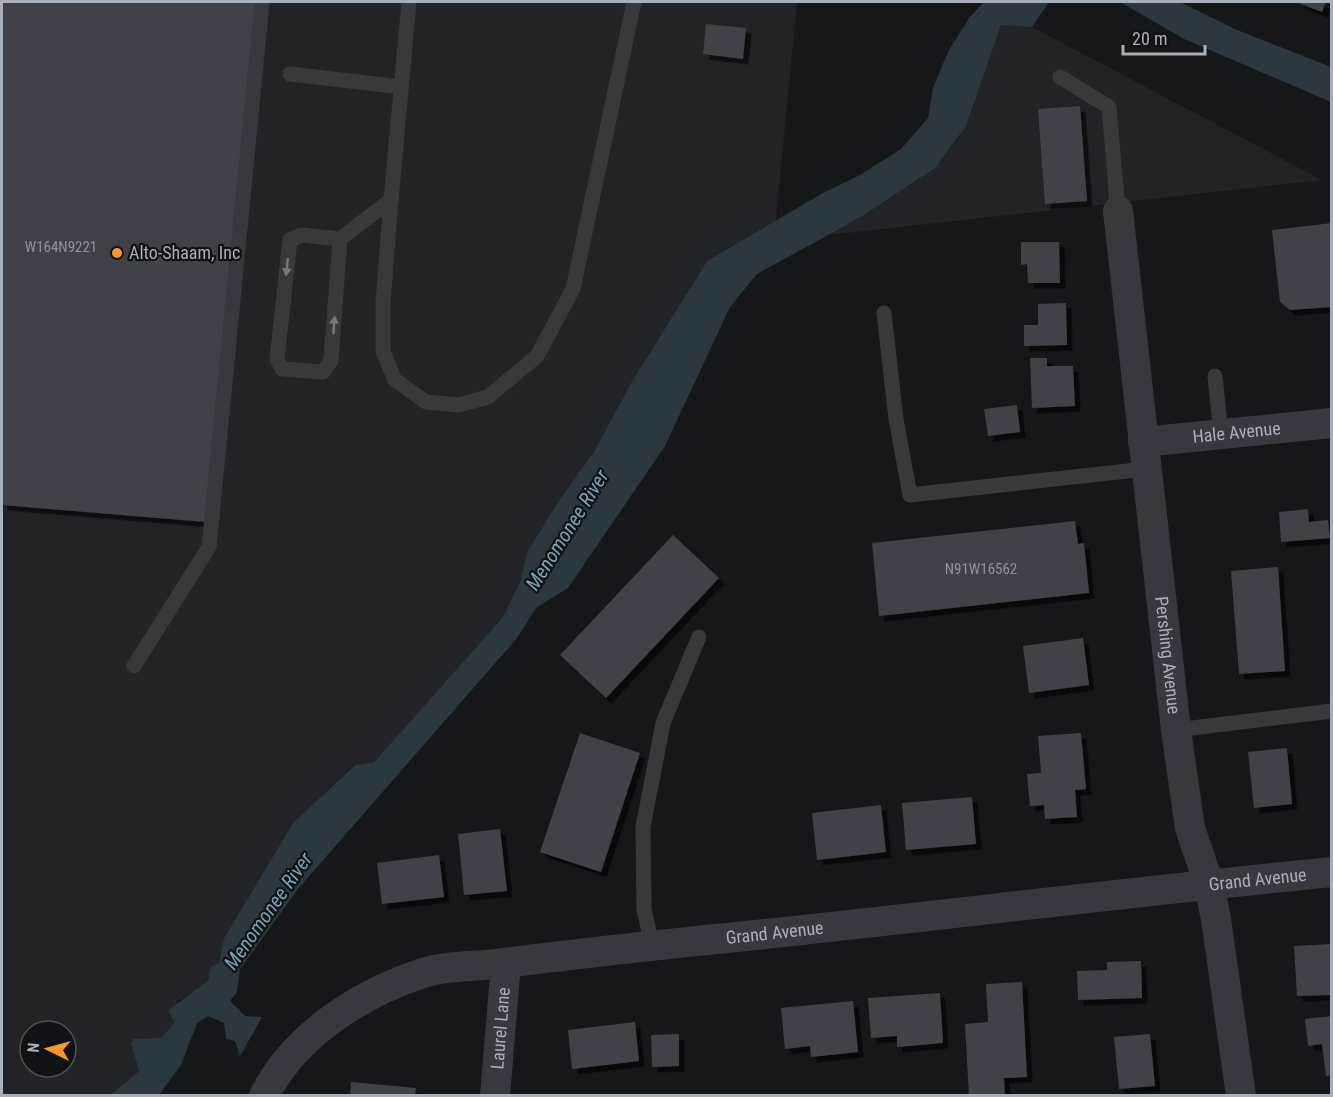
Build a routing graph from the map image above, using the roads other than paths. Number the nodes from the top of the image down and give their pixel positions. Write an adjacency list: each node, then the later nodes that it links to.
1 (262, 2): 16 (lane)
2 (409, 2): 6 (lane)
3 (634, 2): 7 (lane)
4 (290, 74): 6 (lane)
5 (1060, 77): 8 (lane)
6 (401, 87): 7 (lane)
7 (391, 200): 9 (lane)
8 (1118, 211): 14 (street, Pershing Avenue)
9 (340, 239): 9 (lane, one-way to 9)
10 (884, 313): 14 (lane)
11 (1215, 376): 13 (lane)
12 (1332, 423): 13 (street, Hale Avenue)
13 (1221, 435): 14 (street, Hale Avenue)
14 (1144, 456): 18 (street, Pershing Avenue)
15 (699, 637): 21 (lane)
16 (134, 666)
17 (1332, 711): 18 (lane)
18 (1176, 730): 20 (street, Pershing Avenue)
19 (1332, 872): 20 (street, Grand Avenue)
20 (1209, 884): 21 (street, Grand Avenue); 25 (street, Pershing Avenue)
21 (652, 945): 22 (street, Grand Avenue)
22 (506, 963): 23 (street, Grand Avenue); 24 (street, Laurel Lane)
23 (264, 1095)
24 (495, 1095)
25 (1241, 1095)

